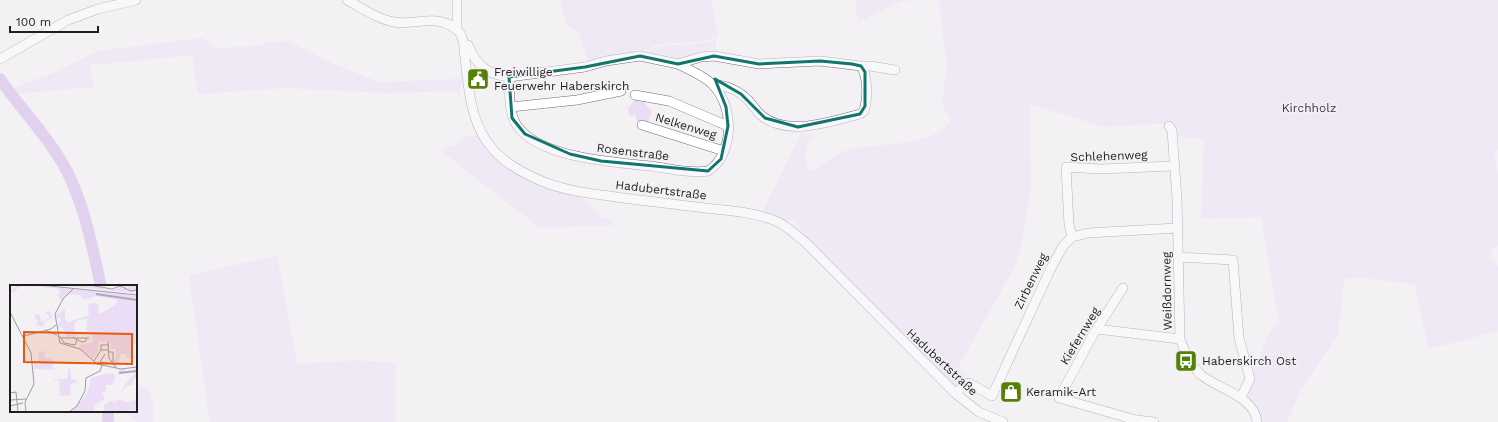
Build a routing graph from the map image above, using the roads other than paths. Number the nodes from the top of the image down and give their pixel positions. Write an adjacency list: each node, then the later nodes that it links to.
1 (136, 0): 6 (street)
2 (347, 0): 4 (street)
3 (457, 0): 4 (street)
4 (457, 30): 5 (street, Hadubertstraße)
5 (464, 45): 10 (street, Rosenstraße); 28 (street, Hadubertstraße)
6 (0, 59)
7 (678, 64): 8 (street); 10 (street, Rosenstraße); 12 (street, Rosenstraße)
8 (861, 66): 9 (street); 12 (street, Rosenstraße)
9 (895, 70)
10 (509, 77): 15 (street, Rosenstraße)
11 (0, 79): 24 (main road)
12 (712, 84): 17 (street, Rosenstraße)
13 (621, 91): 15 (street)
14 (635, 95): 17 (street)
15 (511, 107): 19 (street, Rosenstraße)
16 (642, 125): 19 (street, Nelkenweg)
17 (728, 126): 19 (street, Rosenstraße)
18 (1168, 126): 20 (street, Weißdornweg)
19 (724, 151)
20 (1174, 166): 21 (street, Weißdornweg); 22 (street, Schlehenweg)
21 (1177, 228): 22 (street); 23 (street, Weißdornweg)
22 (1072, 237): 28 (street, Zirbenweg)
23 (1178, 257): 27 (street, Weißdornweg); 29 (street)
24 (101, 285)
25 (1123, 288): 26 (street, Kiefernweg)
26 (1097, 330): 27 (street); 31 (street, Kiefernweg)
27 (1180, 339): 29 (street, Weißdornweg)
28 (956, 394): 30 (street, Hadubertstraße)
29 (1241, 397): 32 (street, Weißdornweg)
30 (1003, 422)
31 (1154, 422)
32 (1257, 422)

